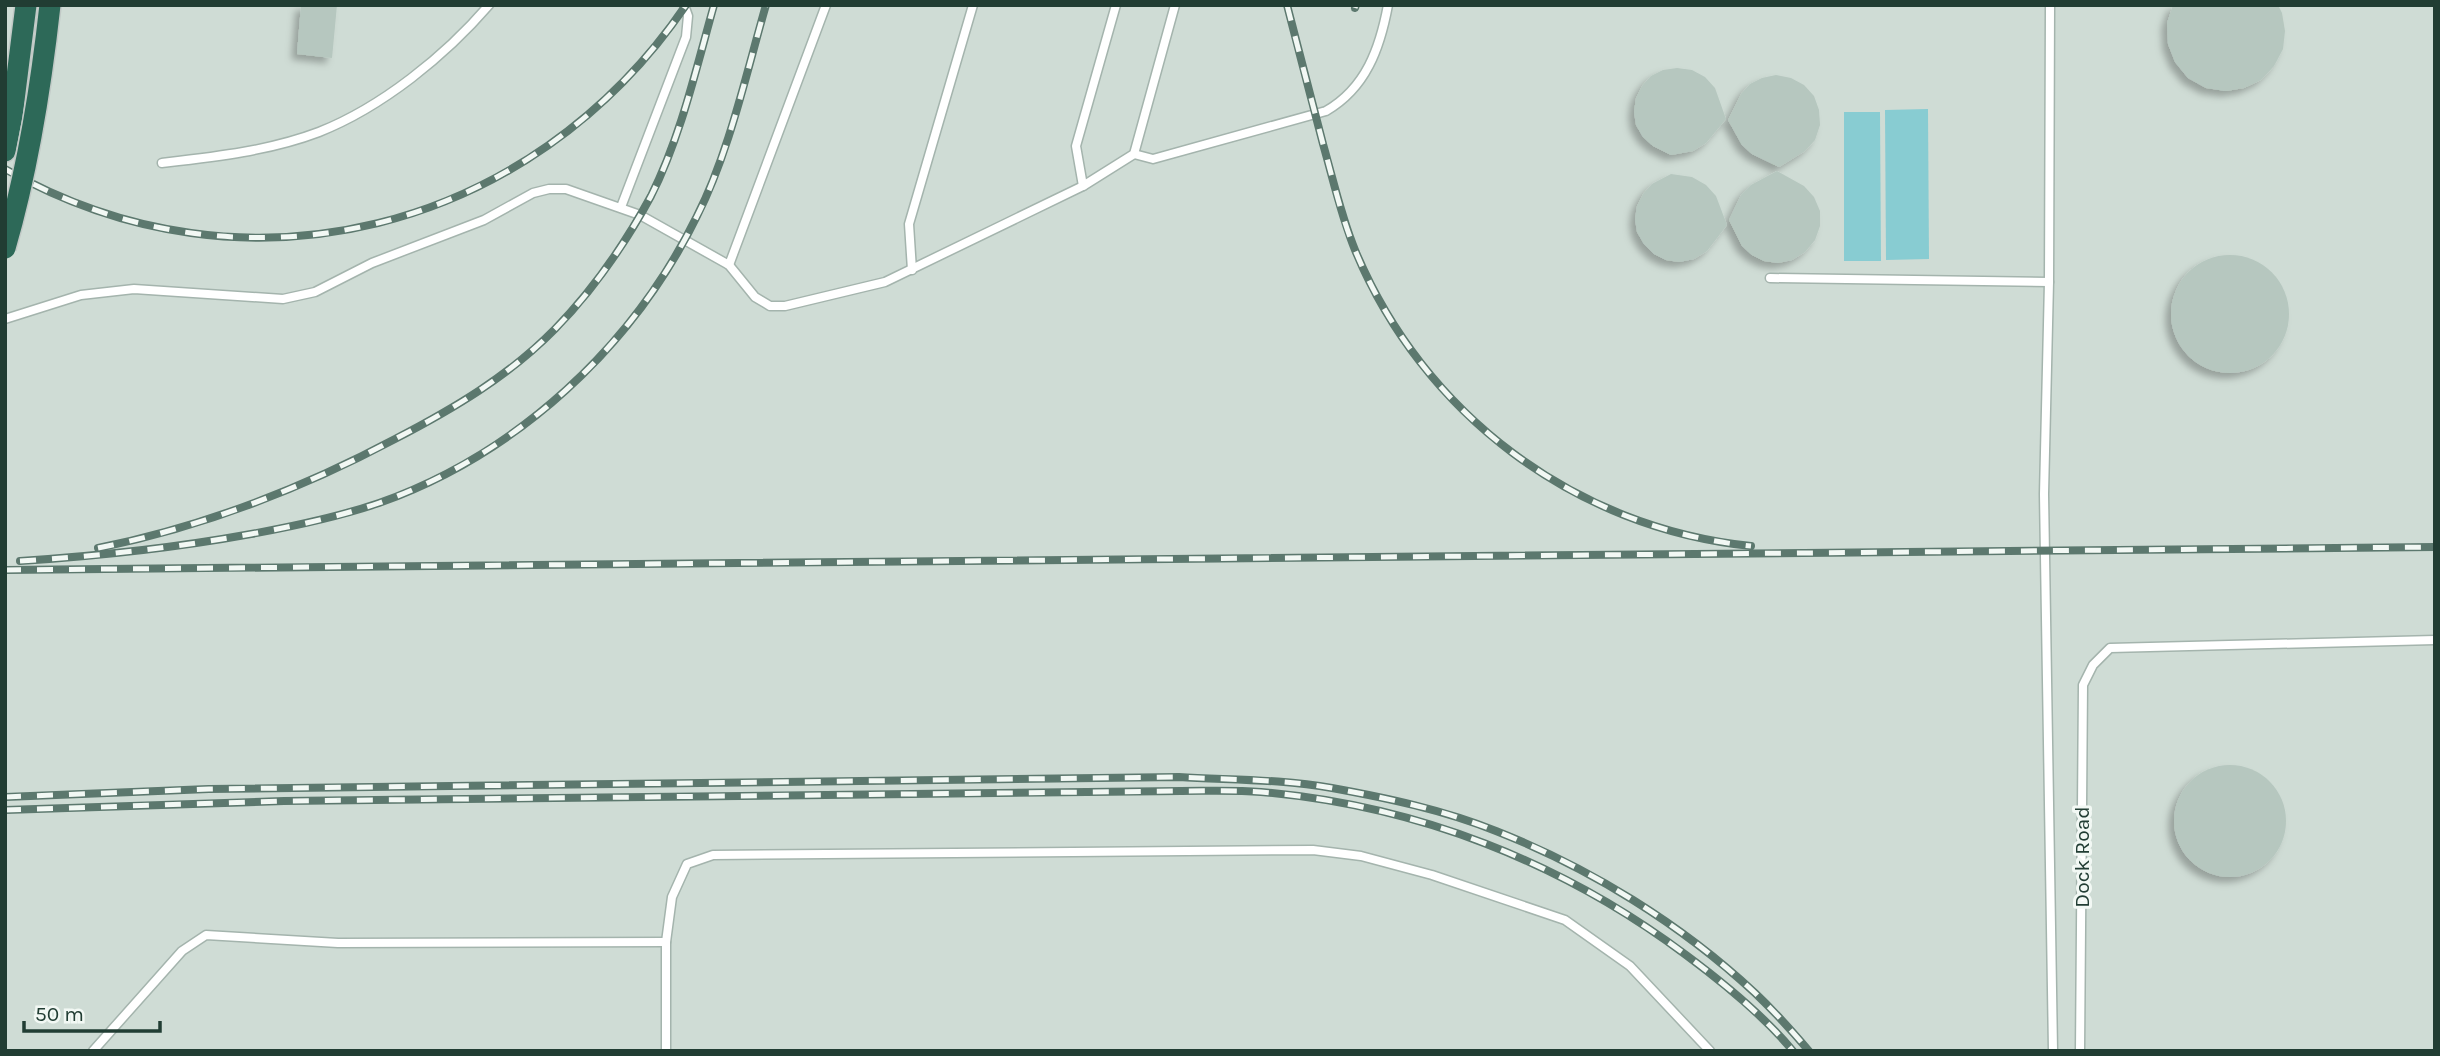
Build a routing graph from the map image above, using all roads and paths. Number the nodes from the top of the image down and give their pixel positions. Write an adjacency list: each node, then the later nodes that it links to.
1 (26, 5): 11 (highway)
2 (50, 5): 16 (highway, bridge)
3 (489, 5): 13 (lane)
4 (684, 5): 15 (lane)
5 (826, 5): 17 (lane)
6 (972, 5): 18 (lane)
7 (1116, 5): 14 (lane)
8 (1175, 5): 12 (lane)
9 (1388, 5): 12 (lane)
10 (2050, 5): 20 (lane)
11 (5, 151)
12 (1134, 154): 14 (lane)
13 (162, 163)
14 (1083, 186): 18 (lane)
15 (621, 207): 17 (lane); 21 (lane)
16 (5, 248)
17 (729, 265): 18 (lane)
18 (912, 270)
19 (1770, 278): 20 (lane)
20 (2049, 282): 27 (lane)
21 (5, 318)
22 (2435, 640): 28 (lane, Dock Road)
23 (666, 942): 24 (lane); 25 (lane); 26 (lane)
24 (93, 1051)
25 (666, 1051)
26 (1710, 1051)
27 (2053, 1051)
28 (2080, 1051)

